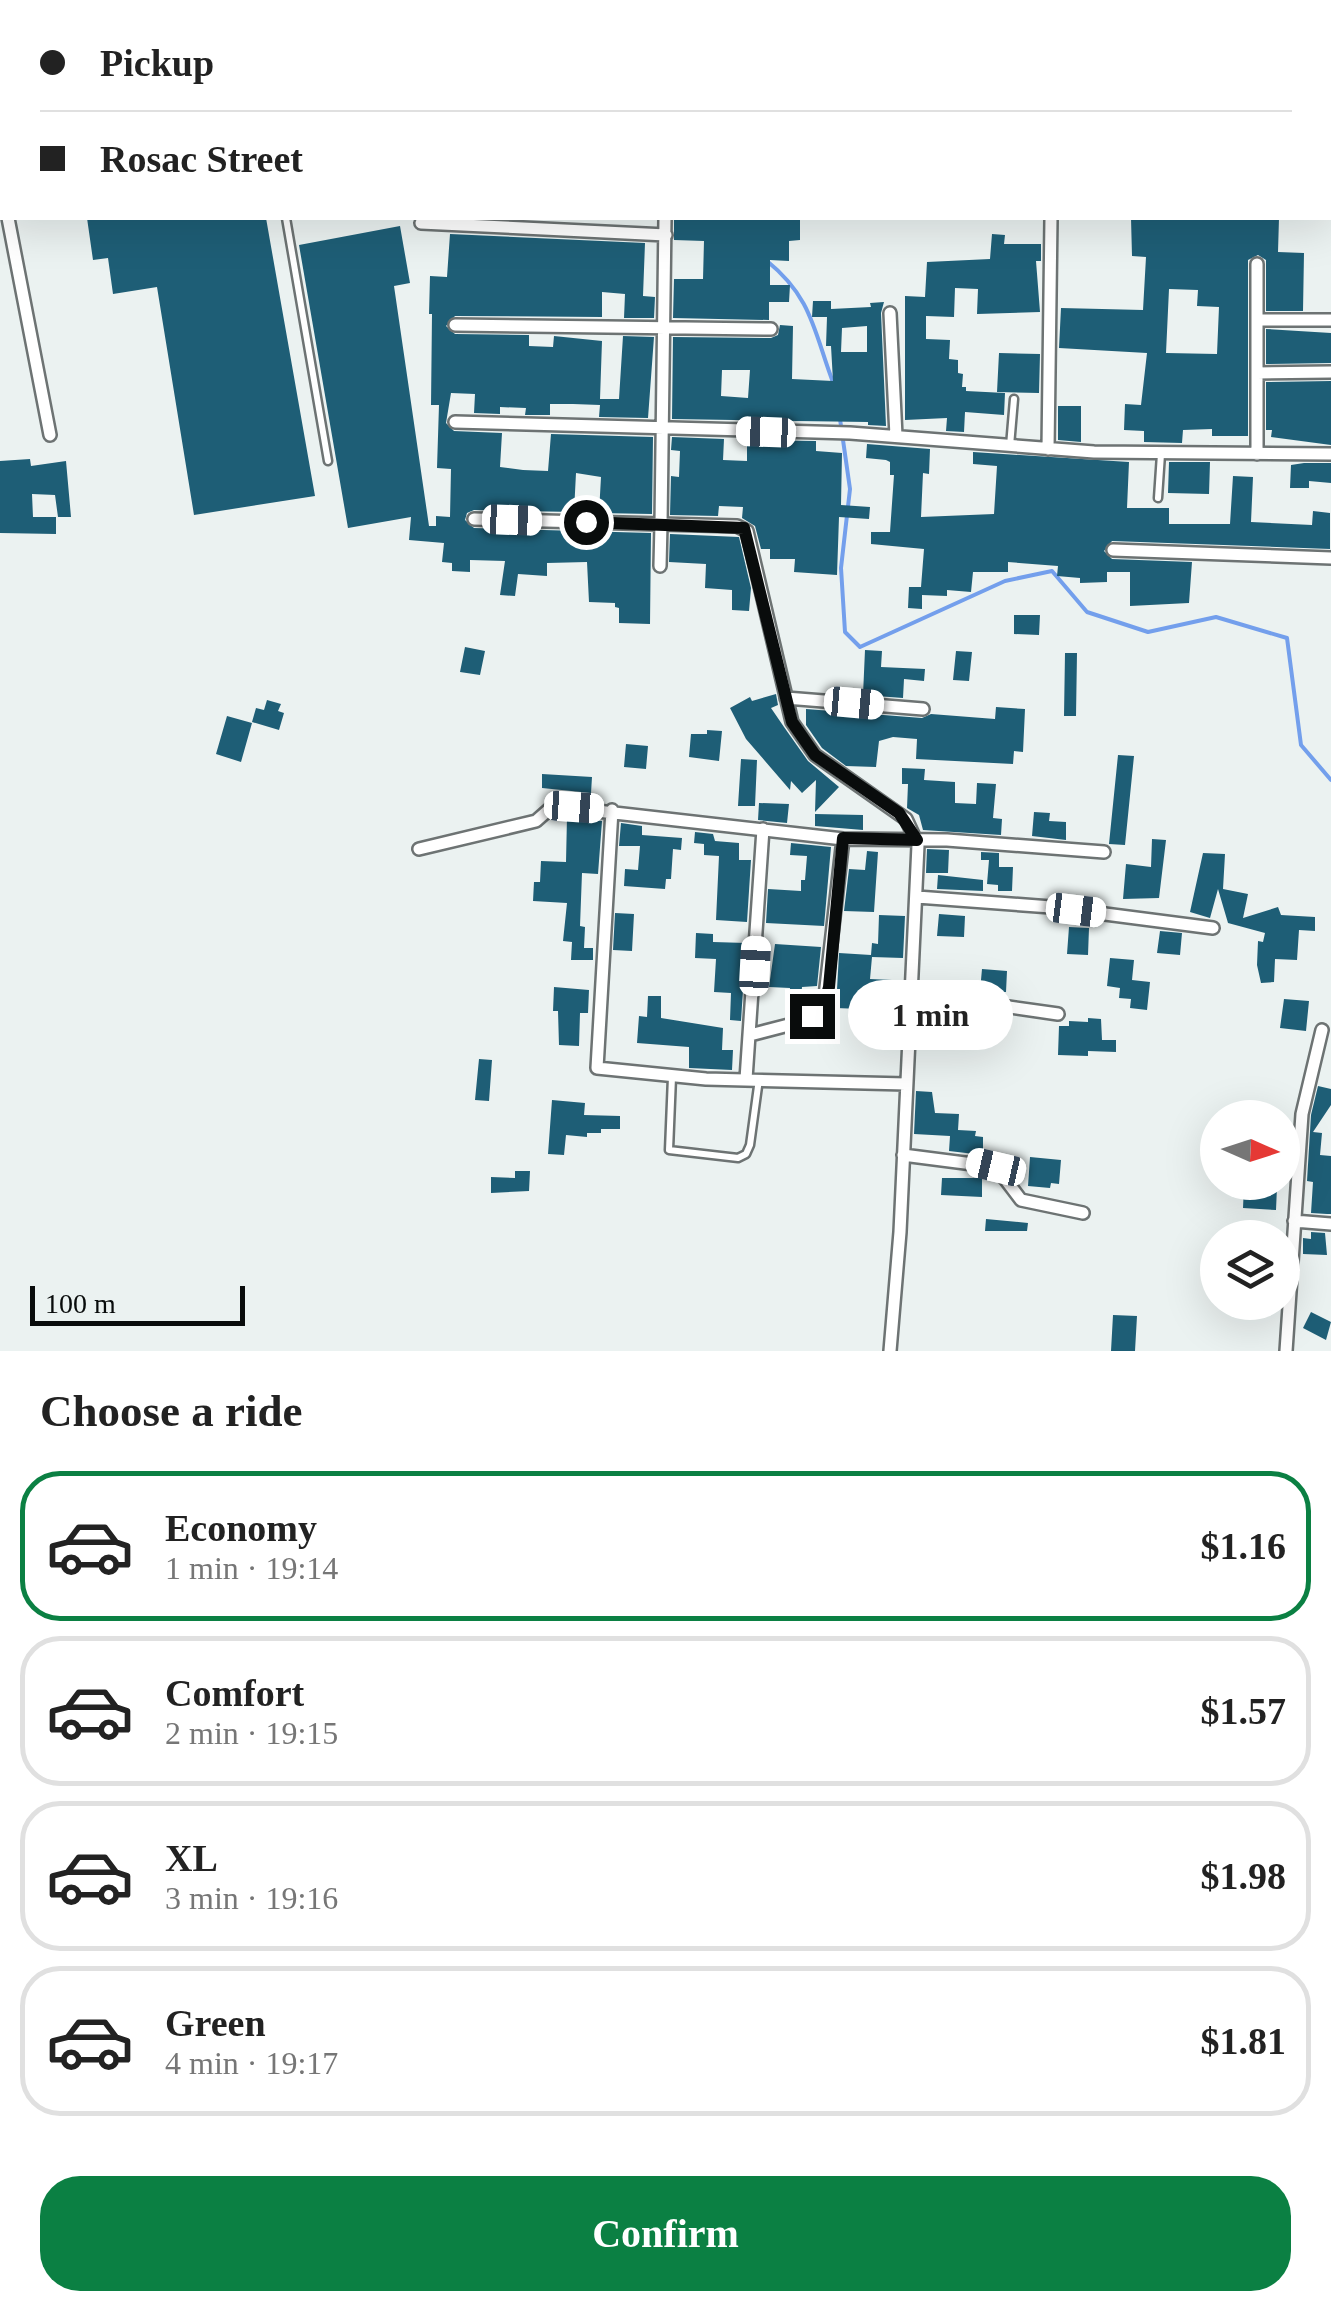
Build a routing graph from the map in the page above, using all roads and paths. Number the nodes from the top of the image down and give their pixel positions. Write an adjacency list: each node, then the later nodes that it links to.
1 (8, 220): 19 (street)
2 (286, 220): 26 (lane)
3 (665, 220): 6 (street)
4 (1051, 220): 22 (street)
5 (421, 224): 6 (street)
6 (666, 235): 12 (street)
7 (1257, 264): 9 (street)
8 (890, 314): 20 (street)
9 (1257, 320): 10 (street); 15 (street)
10 (1331, 320)
11 (456, 325): 12 (street)
12 (664, 328): 13 (street); 18 (street)
13 (770, 329)
14 (1331, 372): 15 (street)
15 (1257, 374): 24 (street)
16 (1014, 399): 21 (lane)
17 (454, 422): 18 (street)
18 (662, 428): 20 (street); 29 (street)
19 (50, 435)
20 (896, 436): 21 (street)
21 (1010, 448): 22 (street)
22 (1048, 449): 23 (street)
23 (1161, 453): 24 (street); 27 (lane)
24 (1257, 454): 25 (street)
25 (1331, 454)
26 (328, 461)
27 (1158, 498)
28 (474, 519): 29 (street)
29 (661, 524): 31 (street); 34 (street)
30 (1113, 550): 33 (street)
31 (753, 552): 32 (lane); 35 (street)
32 (767, 552)
33 (1331, 558)
34 (660, 566)
35 (786, 698): 36 (street); 40 (street)
36 (923, 709)
37 (612, 810): 38 (street); 41 (street); 49 (street)
38 (763, 828): 39 (street); 48 (street)
39 (843, 838): 40 (street); 48 (street)
40 (917, 840): 42 (street); 43 (street)
41 (419, 848)
42 (1104, 852)
43 (917, 897): 44 (street); 45 (street)
44 (1213, 928)
45 (912, 993): 46 (street); 51 (street)
46 (1058, 1014)
47 (1322, 1030): 54 (street)
48 (750, 1036): 50 (street)
49 (672, 1076): 50 (street); 50 (lane)
50 (753, 1079): 51 (street)
51 (906, 1084): 52 (street)
52 (903, 1155): 53 (street); 58 (street)
53 (1083, 1214)
54 (1294, 1220)
55 (1300, 1221): 56 (street)
56 (1331, 1224)
57 (1288, 1320): 59 (street)
58 (890, 1351)
59 (1286, 1351)

